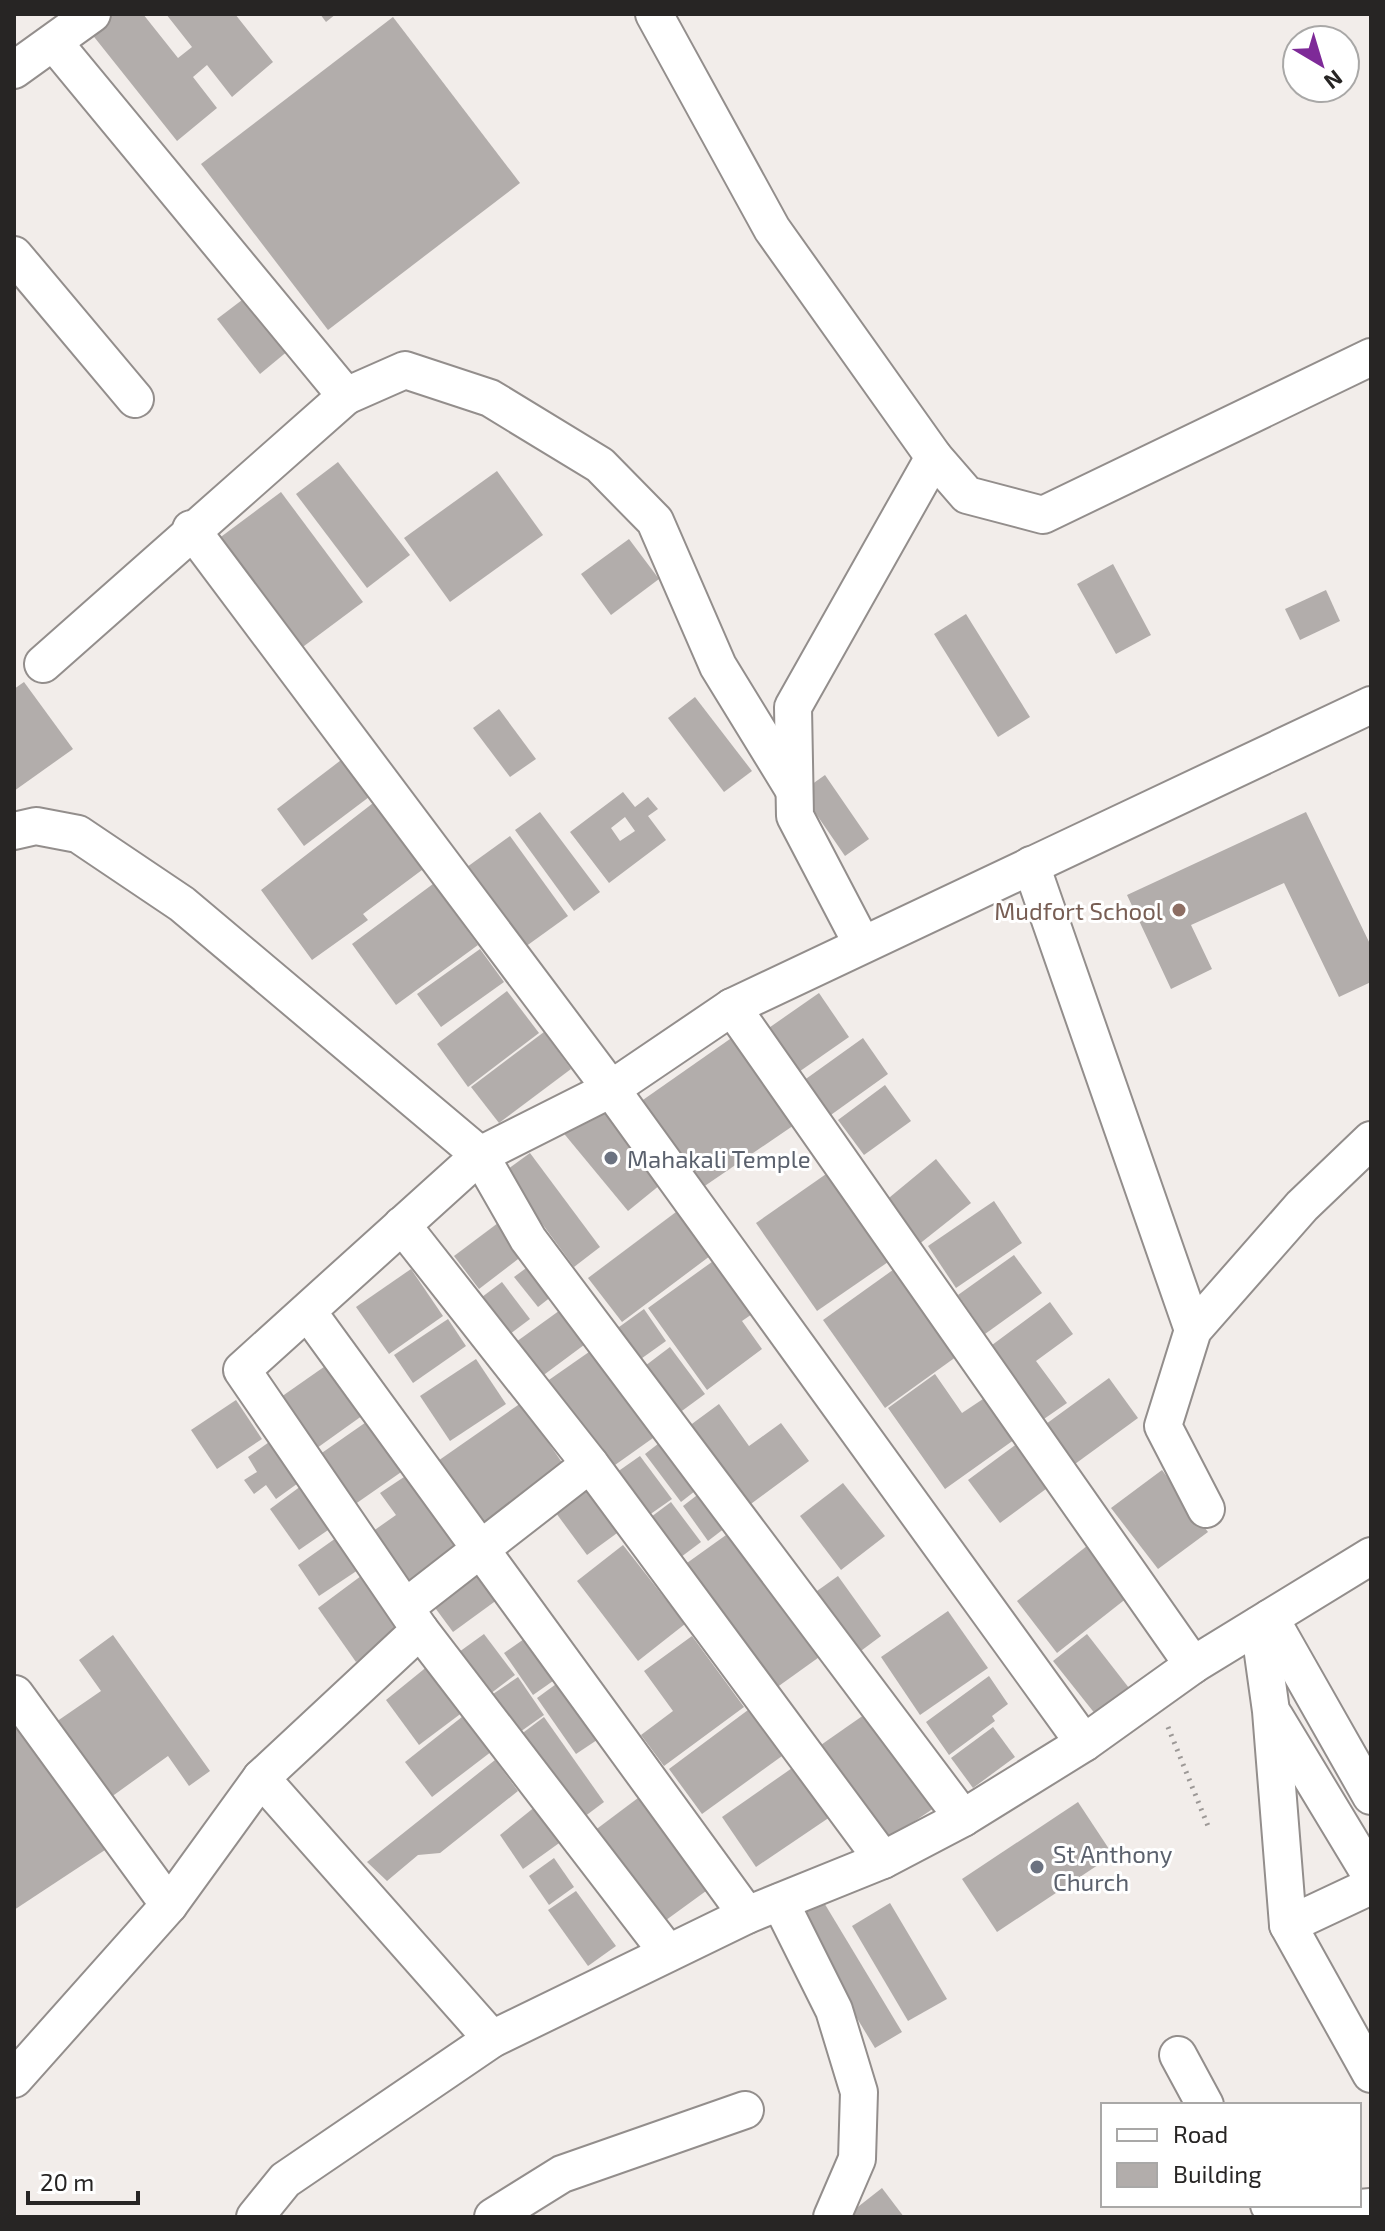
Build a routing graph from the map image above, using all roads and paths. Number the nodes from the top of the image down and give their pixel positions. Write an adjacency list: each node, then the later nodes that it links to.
1 (92, 14): 3 (street)
2 (654, 14): 9 (street)
3 (55, 44): 4 (street); 7 (street)
4 (14, 70)
5 (14, 255): 8 (street)
6 (1371, 357): 9 (street)
7 (346, 396): 10 (street); 13 (street)
8 (135, 399)
9 (934, 457): 13 (street)
10 (191, 529): 11 (street); 18 (street)
11 (43, 664)
12 (1371, 705): 15 (street)
13 (794, 790): 16 (street)
14 (14, 831): 20 (street)
15 (1031, 865): 16 (street); 23 (street)
16 (862, 944): 17 (street)
17 (732, 1007): 18 (street); 30 (street)
18 (611, 1089): 20 (street); 34 (street)
19 (1371, 1140): 23 (street)
20 (480, 1155): 21 (street); 37 (street)
21 (402, 1225): 22 (street); 24 (street)
22 (308, 1312): 26 (street); 28 (street)
23 (1193, 1330): 25 (street)
24 (590, 1464): 26 (street); 39 (street)
25 (1206, 1509)
26 (482, 1551): 28 (street); 44 (street)
27 (1371, 1556): 29 (street)
28 (413, 1619): 35 (street); 46 (street)
29 (1265, 1622): 30 (street); 33 (street); 36 (street)
30 (1193, 1665): 31 (street)
31 (1155, 1693): 34 (street); 38 (path)
32 (15, 1694): 43 (street)
33 (1271, 1711): 40 (street); 45 (street)
34 (1084, 1743): 37 (street)
35 (261, 1778): 43 (street); 47 (street)
36 (1371, 1796)
37 (963, 1818): 39 (street)
38 (1208, 1826)
39 (883, 1860): 42 (street)
40 (1371, 1876)
41 (1371, 1886): 45 (street)
42 (780, 1902): 44 (street); 57 (street)
43 (169, 1905): 50 (street)
44 (747, 1915): 46 (street)
45 (1288, 1925): 49 (street)
46 (668, 1953): 47 (street)
47 (492, 2039): 55 (street)
48 (1178, 2055): 51 (street)
49 (1371, 2074)
50 (14, 2079)
51 (1204, 2103)
52 (745, 2110): 56 (street)
53 (1274, 2207): 54 (street)
54 (1371, 2207)
55 (255, 2217)
56 (493, 2217)
57 (832, 2217)

